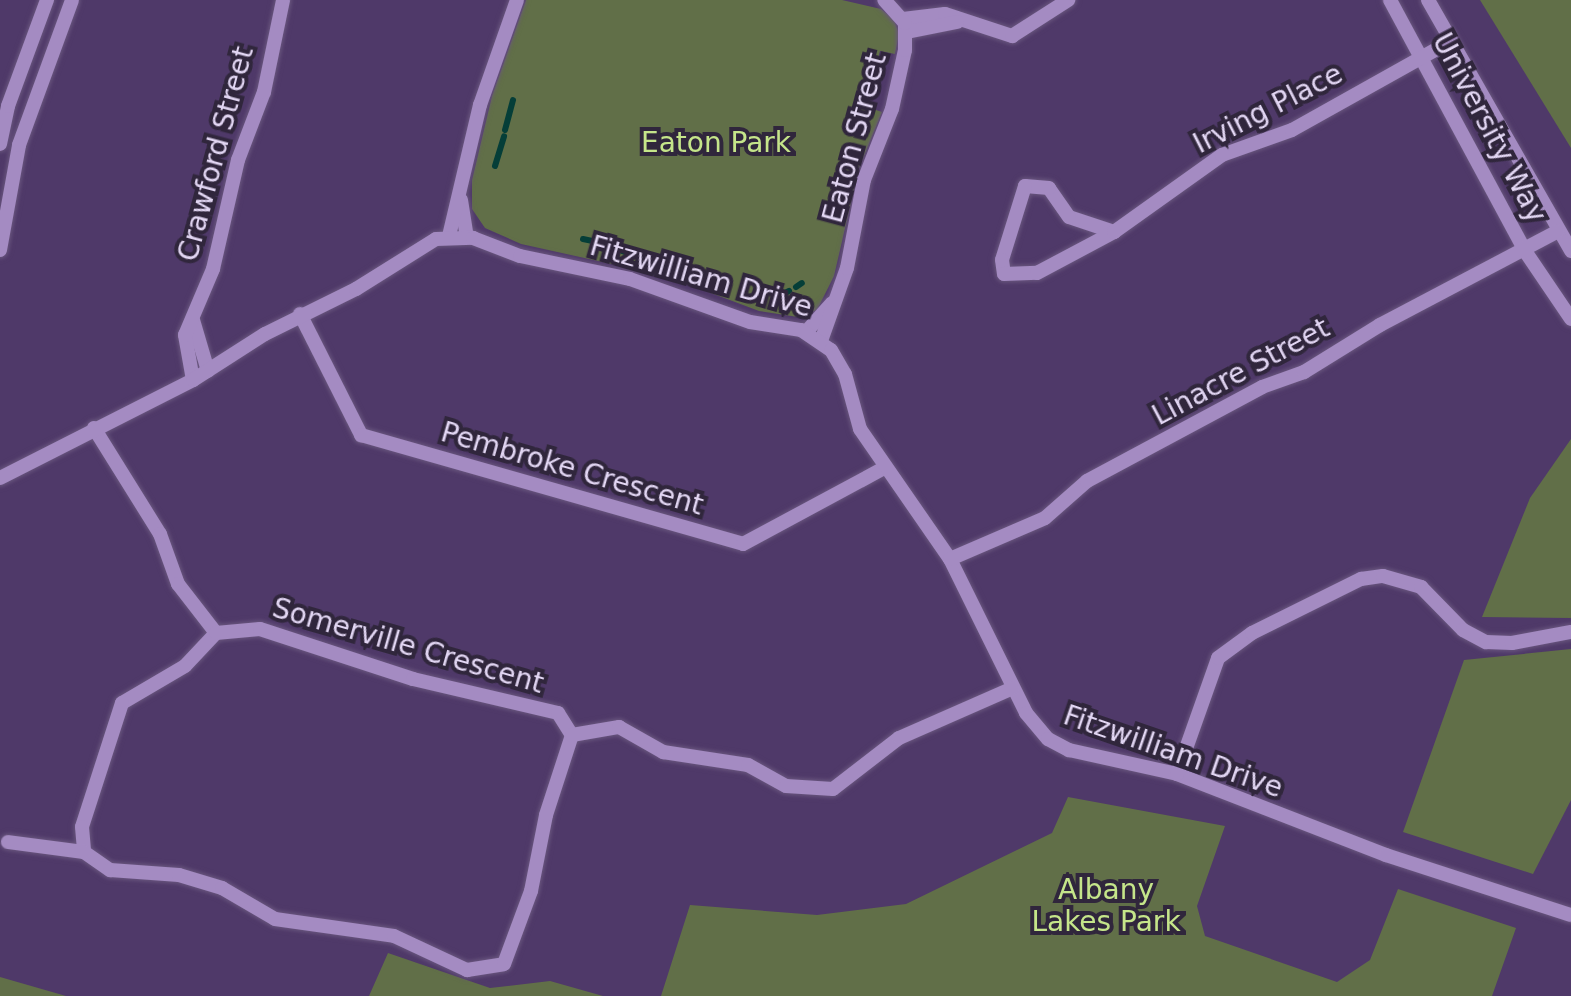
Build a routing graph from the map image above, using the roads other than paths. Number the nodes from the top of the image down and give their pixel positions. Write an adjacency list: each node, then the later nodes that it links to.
1 (47, 0): 12 (street)
2 (72, 0): 18 (street)
3 (283, 0): 24 (street, Crawford Street)
4 (517, 0): 13 (street)
5 (884, 0): 9 (street)
6 (1068, 0): 9 (street)
7 (1390, 0): 11 (street, University Way)
8 (1428, 0): 10 (street, University Way)
9 (905, 25): 21 (street, Eaton Street)
10 (1451, 41): 11 (street, Irving Place); 14 (street, University Way)
11 (1422, 57): 15 (street, Irving Place); 19 (street, University Way)
12 (0, 144)
13 (461, 200): 16 (street); 17 (street)
14 (1558, 231): 19 (street, Linacre Street); 20 (street, University Way)
15 (1114, 232): 15 (street, Irving Place)
16 (449, 236): 17 (street, Fitzwilliam Drive); 22 (street, Fitzwilliam Drive)
17 (467, 237): 25 (street, Fitzwilliam Drive)
18 (0, 250)
19 (1525, 251): 23 (street, University Way); 32 (street, Linacre Street)
20 (1571, 251)
21 (832, 302): 25 (street, Eaton Street); 26 (street, Eaton Street)
22 (300, 314): 27 (street, Fitzwilliam Drive); 30 (street, Pembroke Crescent)
23 (1571, 319)
24 (193, 320): 27 (street); 28 (street, Crawford Street)
25 (806, 332): 26 (street, Fitzwilliam Drive)
26 (821, 341): 30 (street, Fitzwilliam Drive)
27 (208, 371): 28 (street, Fitzwilliam Drive)
28 (193, 380): 29 (street, Fitzwilliam Drive)
29 (94, 428): 31 (street, Fitzwilliam Drive); 34 (street)
30 (886, 467): 32 (street, Fitzwilliam Drive)
31 (0, 478)
32 (950, 559): 35 (street, Fitzwilliam Drive)
33 (1571, 632): 37 (street)
34 (216, 633): 36 (street, Somerville Crescent); 39 (street)
35 (1013, 688): 36 (street); 37 (street, Fitzwilliam Drive)
36 (572, 735): 39 (street)
37 (1177, 774): 40 (street, Fitzwilliam Drive)
38 (8, 842): 39 (street)
39 (84, 852)
40 (1571, 915)

